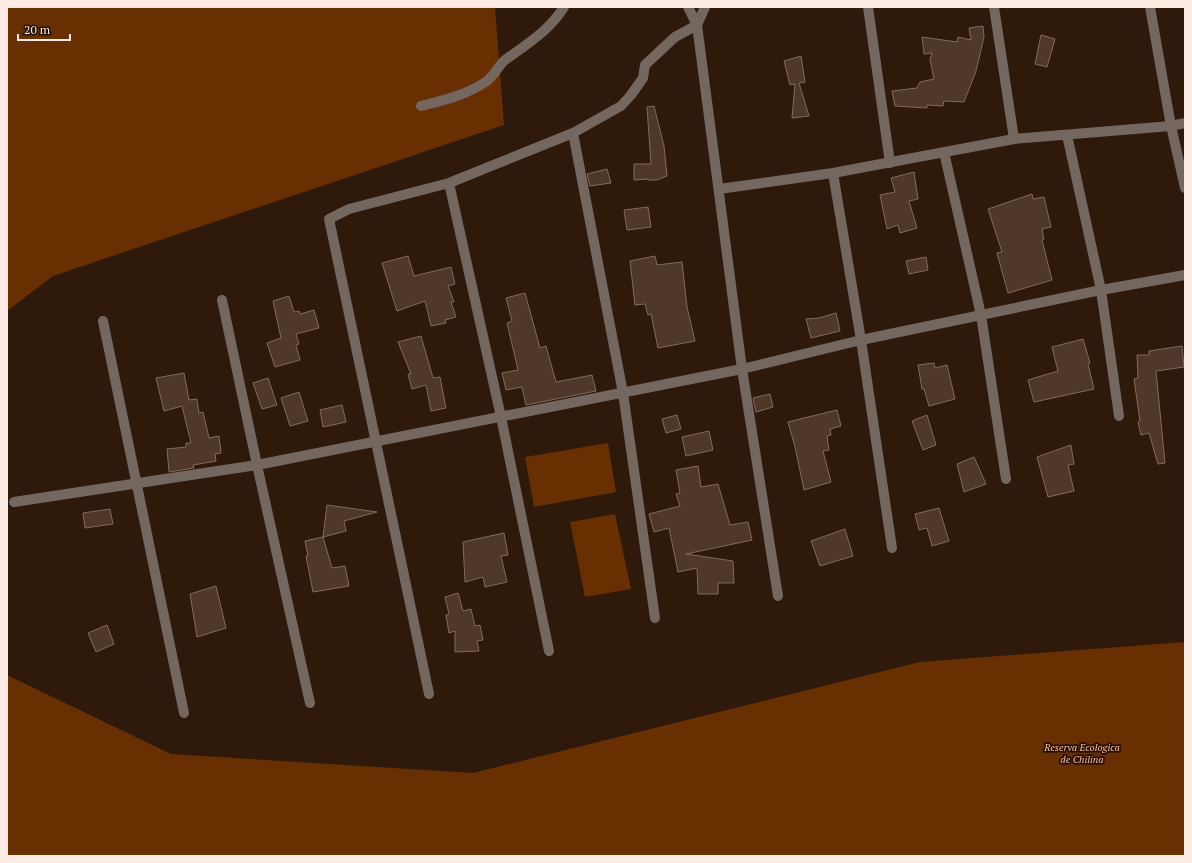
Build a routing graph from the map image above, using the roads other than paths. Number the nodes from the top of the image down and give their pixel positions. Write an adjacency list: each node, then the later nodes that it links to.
1 (564, 7): 8 (street)
2 (688, 7): 7 (street)
3 (706, 7): 7 (street)
4 (868, 7): 15 (street)
5 (994, 7): 13 (street)
6 (1150, 7): 10 (street)
7 (697, 25): 11 (street); 19 (street)
8 (421, 106)
9 (1185, 123): 10 (street)
10 (1171, 126): 12 (street); 18 (street)
11 (573, 133): 17 (street); 27 (street)
12 (1067, 135): 13 (street); 21 (street)
13 (1014, 140): 14 (street)
14 (944, 152): 15 (street); 23 (street)
15 (890, 162): 16 (street)
16 (833, 173): 19 (street); 25 (street)
17 (449, 183): 29 (street); 30 (street)
18 (1185, 188)
19 (719, 189): 26 (street)
20 (1185, 275): 21 (street)
21 (1101, 290): 23 (street); 28 (street)
22 (222, 300): 31 (street)
23 (981, 315): 25 (street); 32 (street)
24 (103, 321): 33 (street)
25 (862, 340): 26 (street); 35 (street)
26 (742, 369): 27 (street); 36 (street)
27 (623, 393): 29 (street); 37 (street)
28 (1119, 416)
29 (501, 417): 30 (street); 38 (street)
30 (376, 441): 31 (street); 39 (street)
31 (257, 465): 33 (street); 40 (street)
32 (1006, 479)
33 (136, 483): 34 (street); 41 (street)
34 (14, 502)
35 (892, 548)
36 (778, 596)
37 (655, 618)
38 (550, 651)
39 (429, 694)
40 (310, 702)
41 (184, 713)

